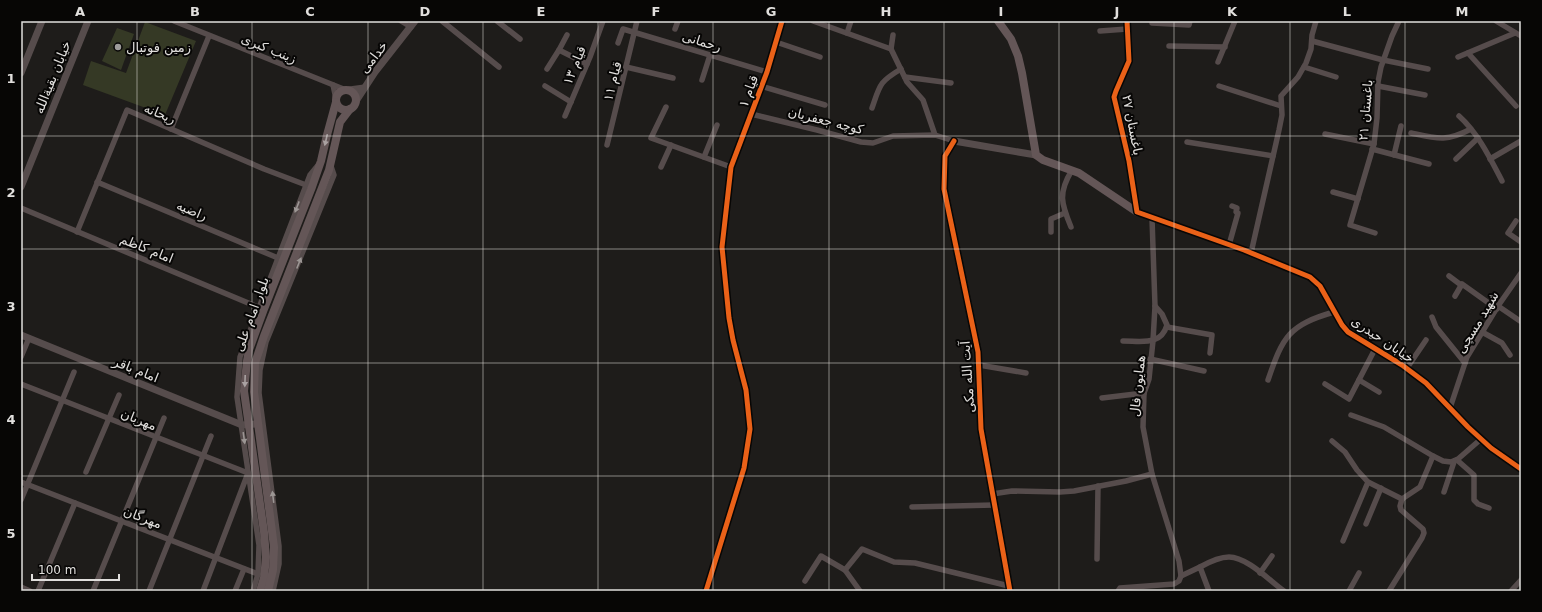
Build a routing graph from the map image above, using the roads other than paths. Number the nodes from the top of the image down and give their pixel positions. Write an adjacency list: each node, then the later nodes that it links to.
1 (42, 21): 54 (street)
2 (88, 21): 109 (street, خیابان بقیةالله)
3 (174, 21): 30 (street, زینب کبری)
4 (401, 21): 21 (street)
5 (442, 21): 47 (street)
6 (497, 21): 32 (street)
7 (603, 21): 46 (street, قیام ۱۳)
8 (637, 21): 25 (street, قیام ۱۱)
9 (678, 21): 22 (street)
10 (782, 21): 34 (street, قیام ۱)
11 (813, 21): 27 (street)
12 (851, 21): 27 (street)
13 (998, 21): 94 (main road)
14 (1127, 21): 23 (street, باغستان ۲۷)
15 (1190, 21): 20 (street)
16 (1235, 21): 37 (street)
17 (1316, 21): 33 (street)
18 (1399, 21): 44 (street, باغستان ۲۱)
19 (1496, 21): 26 (street)
20 (1152, 23)
21 (413, 24): 65 (street, خدامی)
22 (675, 29)
23 (1127, 29): 24 (street); 114 (street, باغستان ۲۷)
24 (1100, 31)
25 (635, 32): 35 (street); 41 (street, رحمانی); 48 (street, قیام ۱۱)
26 (1515, 32): 31 (street); 40 (street)
27 (847, 33): 38 (street)
28 (567, 35): 39 (street)
29 (893, 35): 38 (street)
30 (209, 36): 60 (street, زینب کبری); 82 (street)
31 (1521, 36)
32 (520, 39)
33 (1312, 41): 44 (street); 49 (street)
34 (776, 42): 42 (street); 53 (street, قیام ۱)
35 (618, 43)
36 (1169, 46): 37 (street)
37 (1225, 47): 45 (street)
38 (891, 48): 51 (street)
39 (559, 50): 46 (street); 50 (street)
40 (1468, 54): 43 (street); 73 (street)
41 (710, 55): 53 (street, رحمانی); 58 (street)
42 (820, 57)
43 (1458, 57)
44 (1383, 60): 52 (street); 64 (street, باغستان ۲۱)
45 (1218, 62)
46 (587, 64): 70 (street, قیام ۱۳)
47 (499, 67)
48 (626, 67): 57 (street); 91 (street, قیام ۱۱)
49 (1304, 67): 56 (street); 72 (street)
50 (547, 69)
51 (901, 69): 55 (street); 75 (street)
52 (1428, 69)
53 (767, 72): 62 (street, قیام ۱)
54 (21, 73)
55 (905, 77): 59 (street); 86 (street)
56 (1336, 77)
57 (673, 78)
58 (702, 80)
59 (951, 83)
60 (333, 85): 66 (street, زینب کبری); 68 (street)
61 (545, 86): 70 (street)
62 (762, 86): 71 (street); 77 (street, قیام ۱)
63 (1219, 86): 72 (street)
64 (1378, 86): 67 (street); 93 (street, باغستان ۲۱)
65 (364, 88): 66 (street); 69 (street, خدامی)
66 (348, 90): 68 (main road); 69 (main road)
67 (1425, 96)
68 (336, 101): 76 (main road); 100 (main road, بلوار امام علی, one-way to 100)
69 (356, 101): 76 (main road)
70 (571, 102): 78 (street, قیام ۱۳)
71 (825, 105)
72 (1281, 106): 96 (street)
73 (1516, 106)
74 (666, 107): 92 (street)
75 (872, 108)
76 (350, 109): 101 (main road, بلوار امام علی)
77 (751, 114): 86 (street, کوچه جعفریان); 104 (street, قیام ۱)
78 (565, 116)
79 (1459, 116): 83 (street)
80 (717, 125): 97 (street)
81 (1400, 126): 95 (street)
82 (171, 129): 107 (street, ریحانه); 108 (street, ریحانه)
83 (1471, 129): 84 (street); 87 (street)
84 (1411, 133)
85 (1325, 134): 93 (street)
86 (935, 135): 88 (street, کوچه جعفریان)
87 (1478, 138): 98 (street); 99 (street)
88 (954, 142): 94 (street, کوچه جعفریان); 150 (street, آیت الله مکی)
89 (1187, 142): 96 (street)
90 (1520, 144): 99 (street)
91 (607, 145)
92 (671, 145): 97 (street); 103 (street)
93 (1373, 147): 95 (street); 111 (street, باغستان ۲۱)
94 (1036, 155): 105 (main road)
95 (1394, 155): 102 (street)
96 (1273, 156): 124 (street)
97 (704, 157): 104 (street)
98 (1456, 159)
99 (1490, 159): 106 (street)
100 (321, 161): 101 (main road); 108 (street); 131 (main road, بلوار امام علی)
101 (330, 164): 133 (main road, بلوار امام علی, one-way to 101)
102 (1429, 164)
103 (661, 167)
104 (731, 168): 221 (street, قیام ۱)
105 (1072, 170): 114 (main road); 115 (street)
106 (1502, 181)
107 (97, 182): 119 (street, ریحانه); 125 (street, راضیه)
108 (306, 185): 125 (street, one-way to 125)
109 (21, 187)
110 (1332, 192): 111 (street)
111 (1358, 199): 121 (street, باغستان ۲۱)
112 (1232, 206): 123 (street)
113 (21, 208): 119 (street, امام کاظم)
114 (1136, 212): 116 (street, خیابان حیدری)
115 (1065, 213): 118 (street); 120 (street)
116 (1152, 218): 123 (street, خیابان حیدری); 130 (street, همایون فال)
117 (1516, 222): 122 (street)
118 (1071, 227)
119 (77, 232): 131 (street, امام کاظم)
120 (1050, 232)
121 (1375, 233)
122 (1521, 242)
123 (1229, 245): 124 (street, خیابان حیدری)
124 (1251, 253): 134 (street, خیابان حیدری)
125 (278, 258): 131 (street)
126 (1521, 273): 132 (street, شهید مسچی)
127 (1449, 276): 128 (street)
128 (1461, 285): 129 (street); 132 (street)
129 (1455, 296)
130 (1155, 306): 137 (street); 143 (street, همایون فال)
131 (261, 308): 168 (main road, بلوار امام علی, one-way to 168)
132 (1497, 308): 136 (street); 138 (street, شهید مسچی)
133 (276, 310): 168 (main road, بلوار امام علی); 220 (street, one-way to 133)
134 (1334, 312): 144 (street, خیابان حیدری); 155 (street)
135 (1432, 317): 149 (street)
136 (1520, 320)
137 (1166, 327): 143 (street); 145 (street)
138 (1482, 332): 146 (street); 149 (street, شهید مسچی)
139 (21, 335): 140 (street, امام باقر)
140 (29, 338): 147 (street); 168 (street, امام باقر)
141 (1426, 340): 151 (street)
142 (1124, 341): 143 (street)
143 (1154, 341): 148 (street, همایون فال)
144 (1376, 349): 151 (street, خیابان حیدری); 156 (street)
145 (1210, 353)
146 (1510, 355)
147 (21, 357)
148 (1150, 359): 152 (street); 160 (street, همایون فال)
149 (1465, 363): 164 (street, شهید مسچی)
150 (978, 365): 154 (street); 186 (street, آیت الله مکی)
151 (1407, 368): 164 (street, خیابان حیدری)
152 (1204, 371)
153 (74, 372): 163 (street)
154 (1026, 373)
155 (1268, 380)
156 (1359, 380): 158 (street); 159 (street)
157 (21, 384): 163 (street, مهربان)
158 (1325, 384)
159 (1379, 392)
160 (1144, 393): 162 (street); 179 (street, همایون فال)
161 (119, 395): 167 (street)
162 (1102, 398)
163 (62, 400): 167 (street, مهربان); 182 (street)
164 (1450, 408): 171 (street, خیابان حیدری)
165 (1351, 415): 174 (street)
166 (164, 418): 170 (street)
167 (110, 419): 170 (street, مهربان); 177 (street)
168 (249, 424): 178 (street, one-way to 178); 218 (main road, بلوار امام علی); 219 (main road, بلوار امام علی)
169 (211, 436): 173 (street)
170 (156, 437): 173 (street, مهربان); 193 (street)
171 (1480, 439): 175 (street); 176 (street, خیابان حیدری)
172 (1332, 441): 181 (street)
173 (204, 456): 178 (street, مهربان); 195 (street)
174 (1433, 456): 175 (street); 187 (street)
175 (1455, 461): 185 (street); 192 (street)
176 (1521, 469)
177 (86, 472)
178 (248, 473): 198 (street); 205 (street)
179 (1152, 474): 183 (street); 206 (street, همایون فال)
180 (21, 482): 182 (street, مهرگان)
181 (1368, 482): 184 (street); 196 (street)
182 (27, 484): 188 (street); 189 (street, مهرگان)
183 (1098, 486): 186 (street); 199 (street)
184 (1381, 488): 187 (street); 194 (street)
185 (1444, 492)
186 (992, 494): 190 (street, آیت الله مکی)
187 (1402, 499): 227 (street)
188 (21, 500)
189 (75, 503): 193 (street, مهرگان); 212 (street)
190 (994, 505): 191 (street); 210 (street, آیت الله مکی)
191 (912, 507)
192 (1489, 508)
193 (122, 521): 195 (street, مهرگان); 213 (street)
194 (1366, 524)
195 (170, 539): 198 (street, مهرگان); 214 (street)
196 (1343, 540)
197 (1272, 556): 203 (street)
198 (216, 558): 201 (street, مهرگان); 215 (street)
199 (1097, 559)
200 (1200, 567): 203 (street); 206 (street); 224 (street)
201 (244, 569): 205 (street, مهرگان); 216 (street)
202 (845, 570): 208 (street); 210 (street); 222 (street)
203 (1260, 573): 225 (street)
204 (1359, 573): 226 (street)
205 (258, 574): 217 (street)
206 (1181, 576): 223 (street)
207 (1521, 580): 228 (street)
208 (805, 581)
209 (21, 587): 211 (street)
210 (1009, 588)
211 (30, 591)
212 (38, 591)
213 (93, 591)
214 (148, 591)
215 (203, 591)
216 (235, 591)
217 (253, 591)
218 (260, 591)
219 (268, 591)
220 (273, 591)
221 (706, 591)
222 (860, 591)
223 (1118, 591)
224 (1209, 591)
225 (1284, 591)
226 (1349, 591)
227 (1389, 591)
228 (1511, 591)

